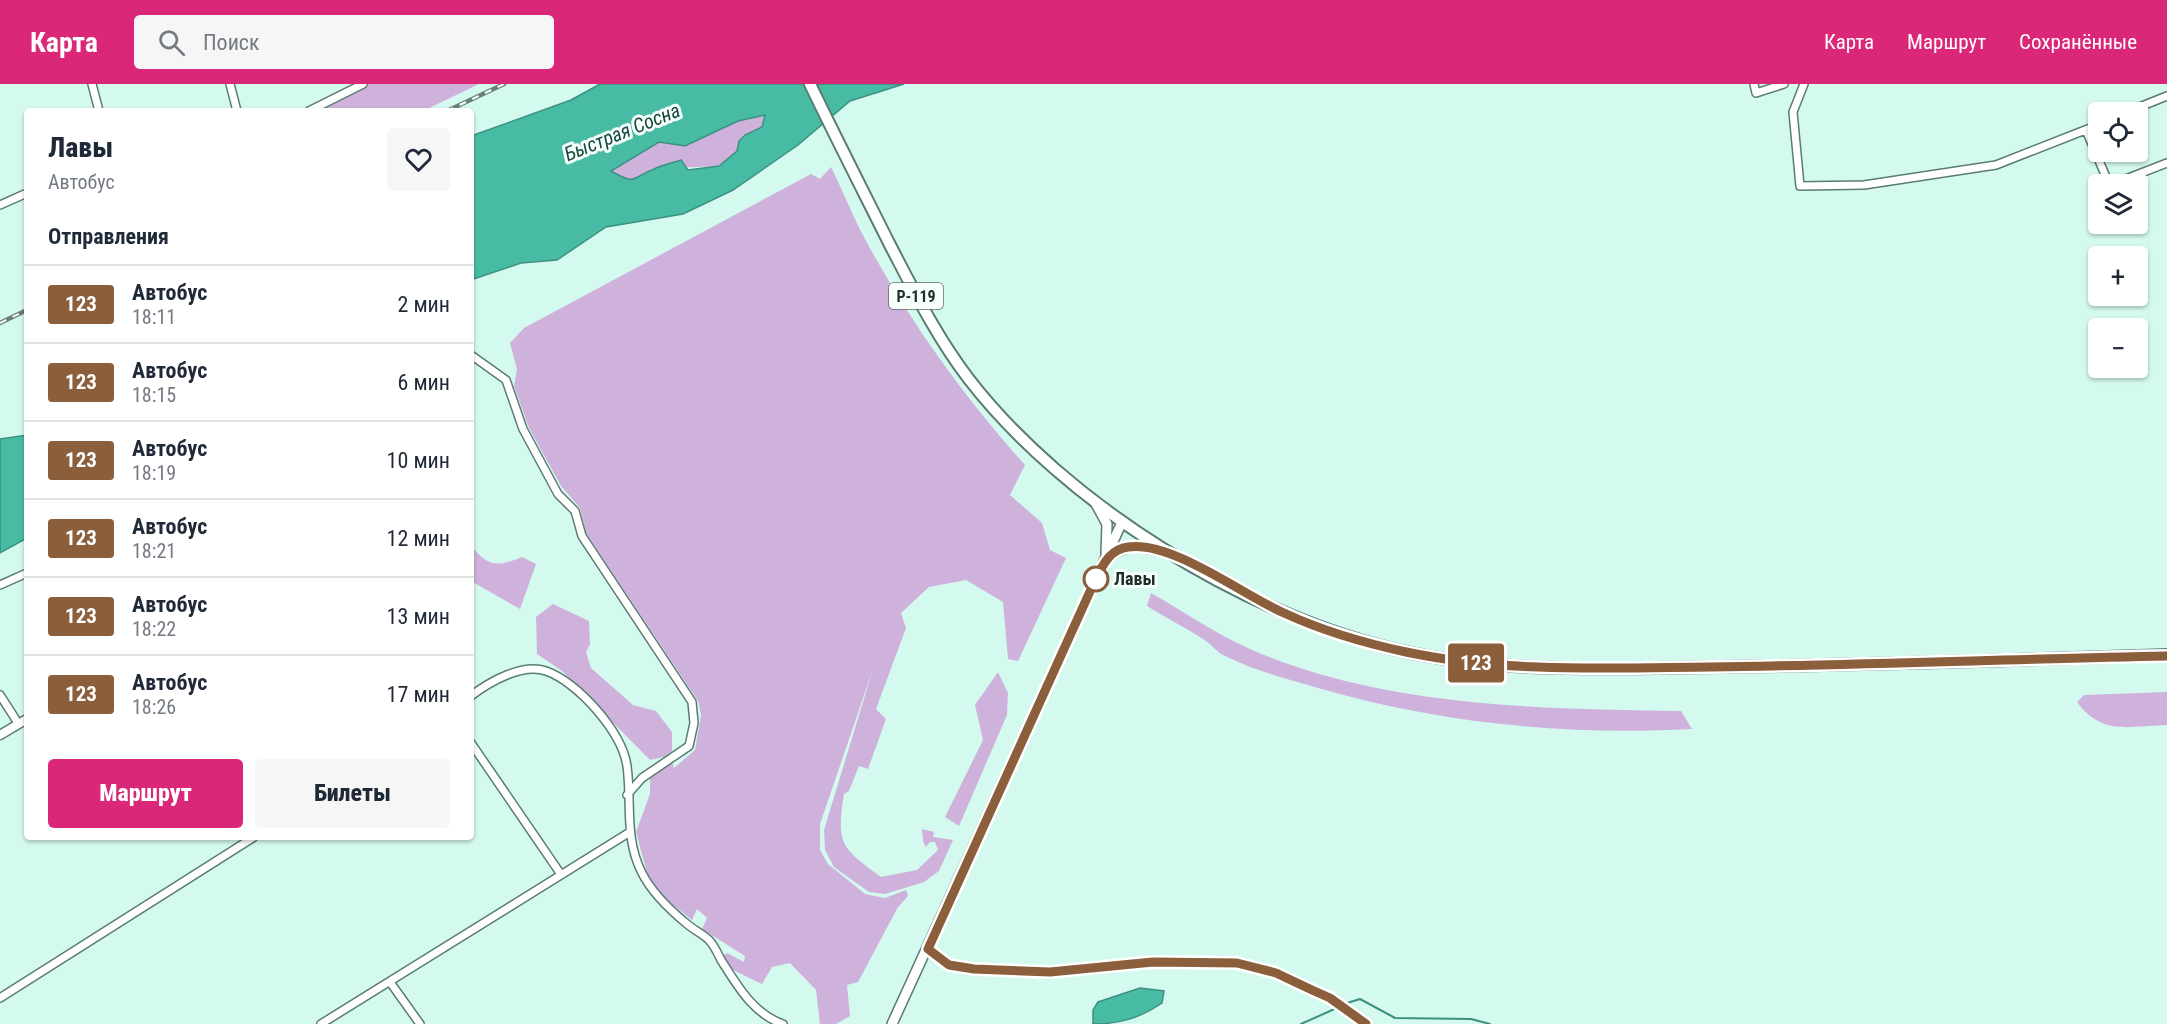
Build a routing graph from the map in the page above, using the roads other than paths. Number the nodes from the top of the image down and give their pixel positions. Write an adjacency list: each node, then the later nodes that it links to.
1 (93, 84): 10 (street)
2 (230, 84): 11 (street)
3 (363, 84): 12 (street)
4 (810, 84): 18 (highway, Р-119)
5 (1754, 84): 6 (street)
6 (1784, 84)
7 (1804, 84): 13 (street)
8 (2167, 96): 9 (street)
9 (2148, 104)
10 (98, 108)
11 (236, 108)
12 (315, 108)
13 (2086, 130): 14 (street)
14 (2167, 164)
15 (24, 194): 16 (street)
16 (0, 205)
17 (474, 356): 31 (street)
18 (1095, 502): 19 (highway, Р-119); 21 (main road)
19 (1122, 522): 20 (highway, Р-119); 21 (main road)
20 (1177, 555): 21 (main road); 24 (highway, Р-119)
21 (1105, 560): 35 (main road)
22 (24, 574): 23 (street)
23 (0, 585)
24 (2167, 656)
25 (474, 694): 31 (street)
26 (0, 695): 28 (street)
27 (24, 720): 28 (street)
28 (18, 723): 29 (street)
29 (0, 735)
30 (474, 747): 34 (street)
31 (627, 795): 32 (street)
32 (630, 832): 34 (street); 40 (street)
33 (249, 840): 37 (street)
34 (560, 873): 36 (street)
35 (928, 949): 41 (main road); 42 (street)
36 (390, 982): 38 (street); 39 (street)
37 (0, 998)
38 (321, 1024)
39 (420, 1024)
40 (783, 1024)
41 (892, 1024)
42 (1366, 1024)

